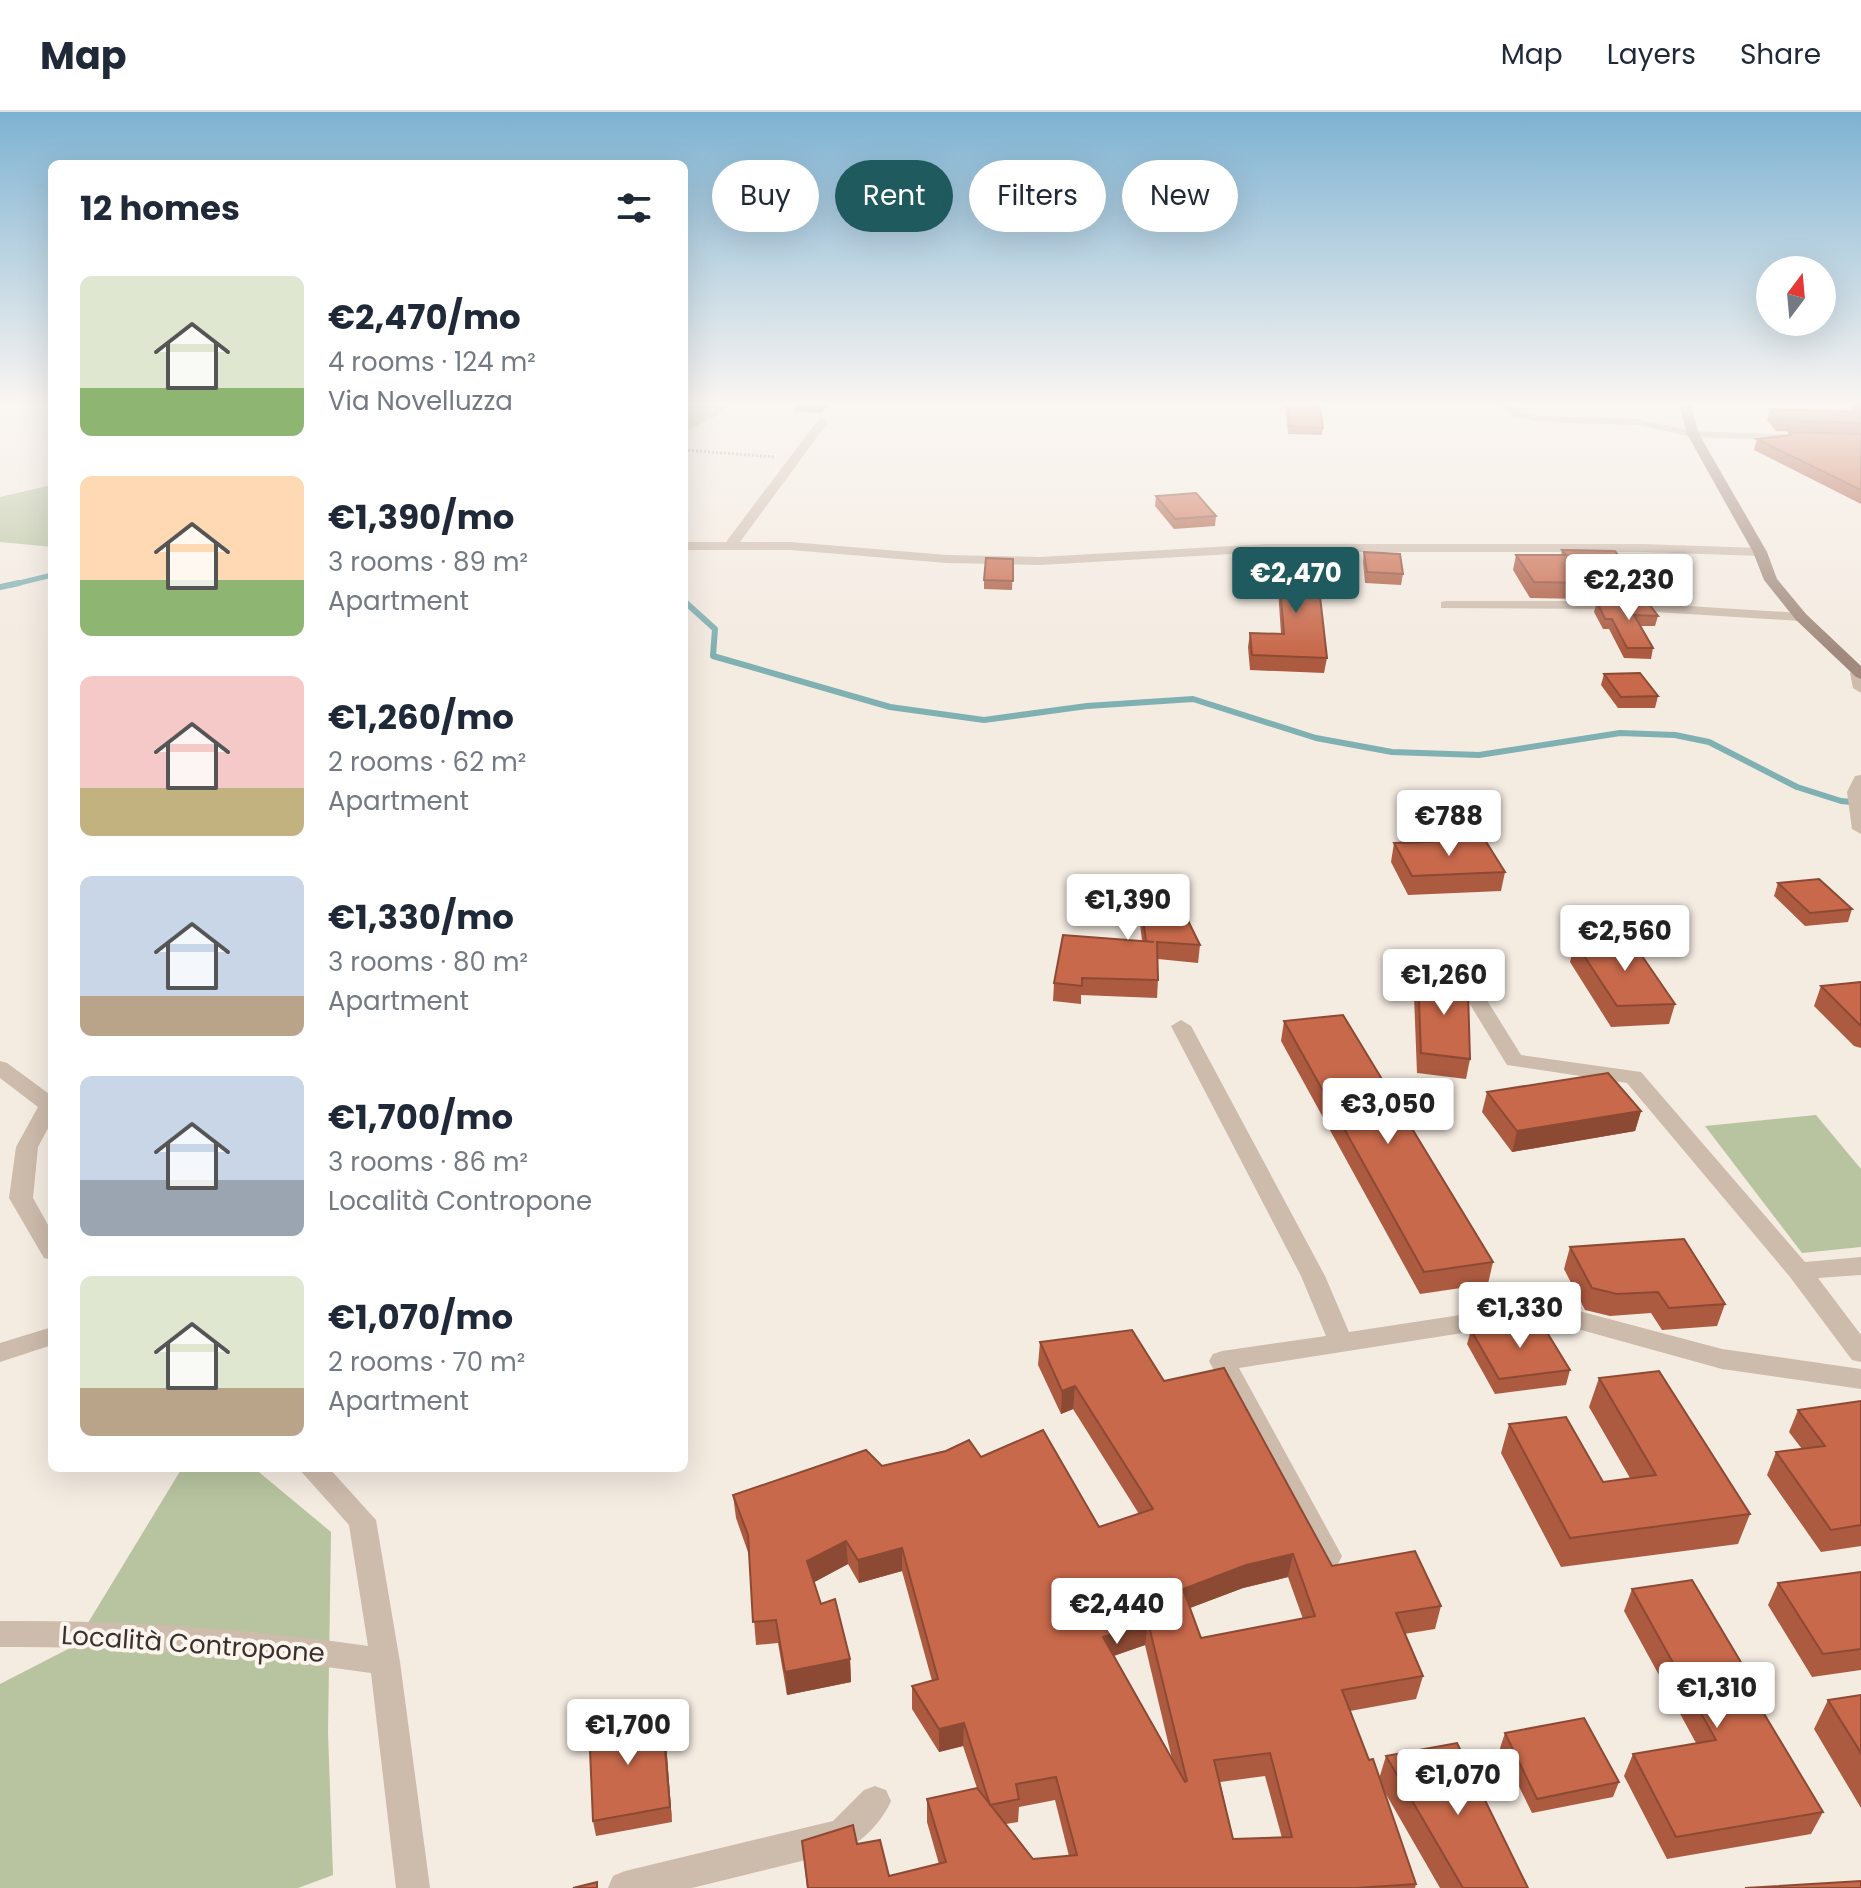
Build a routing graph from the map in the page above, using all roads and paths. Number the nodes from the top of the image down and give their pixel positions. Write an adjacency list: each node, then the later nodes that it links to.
1 (775, 486): 3 (street)
2 (1722, 486): 5 (street)
3 (731, 545): 4 (street); 5 (street)
4 (688, 546)
5 (1760, 552): 7 (street)
6 (1446, 605): 7 (street)
7 (1801, 617): 8 (street)
8 (1860, 678)
9 (1859, 782): 10 (street)
10 (1860, 827)
11 (1478, 1001): 18 (street)
12 (1181, 1026): 20 (street)
13 (0, 1068): 14 (street)
14 (48, 1104)
15 (48, 1109): 16 (street)
16 (48, 1245)
17 (1861, 1266): 18 (street)
18 (1799, 1271): 22 (street)
19 (48, 1337): 21 (street)
20 (1341, 1342): 23 (street); 25 (street)
21 (0, 1353)
22 (1861, 1353)
23 (1861, 1379)
24 (316, 1472): 27 (street)
25 (1328, 1556)
26 (0, 1634): 27 (street, Località Contropone)
27 (385, 1662): 29 (street)
28 (875, 1801): 30 (street)
29 (413, 1888)
30 (625, 1888)

